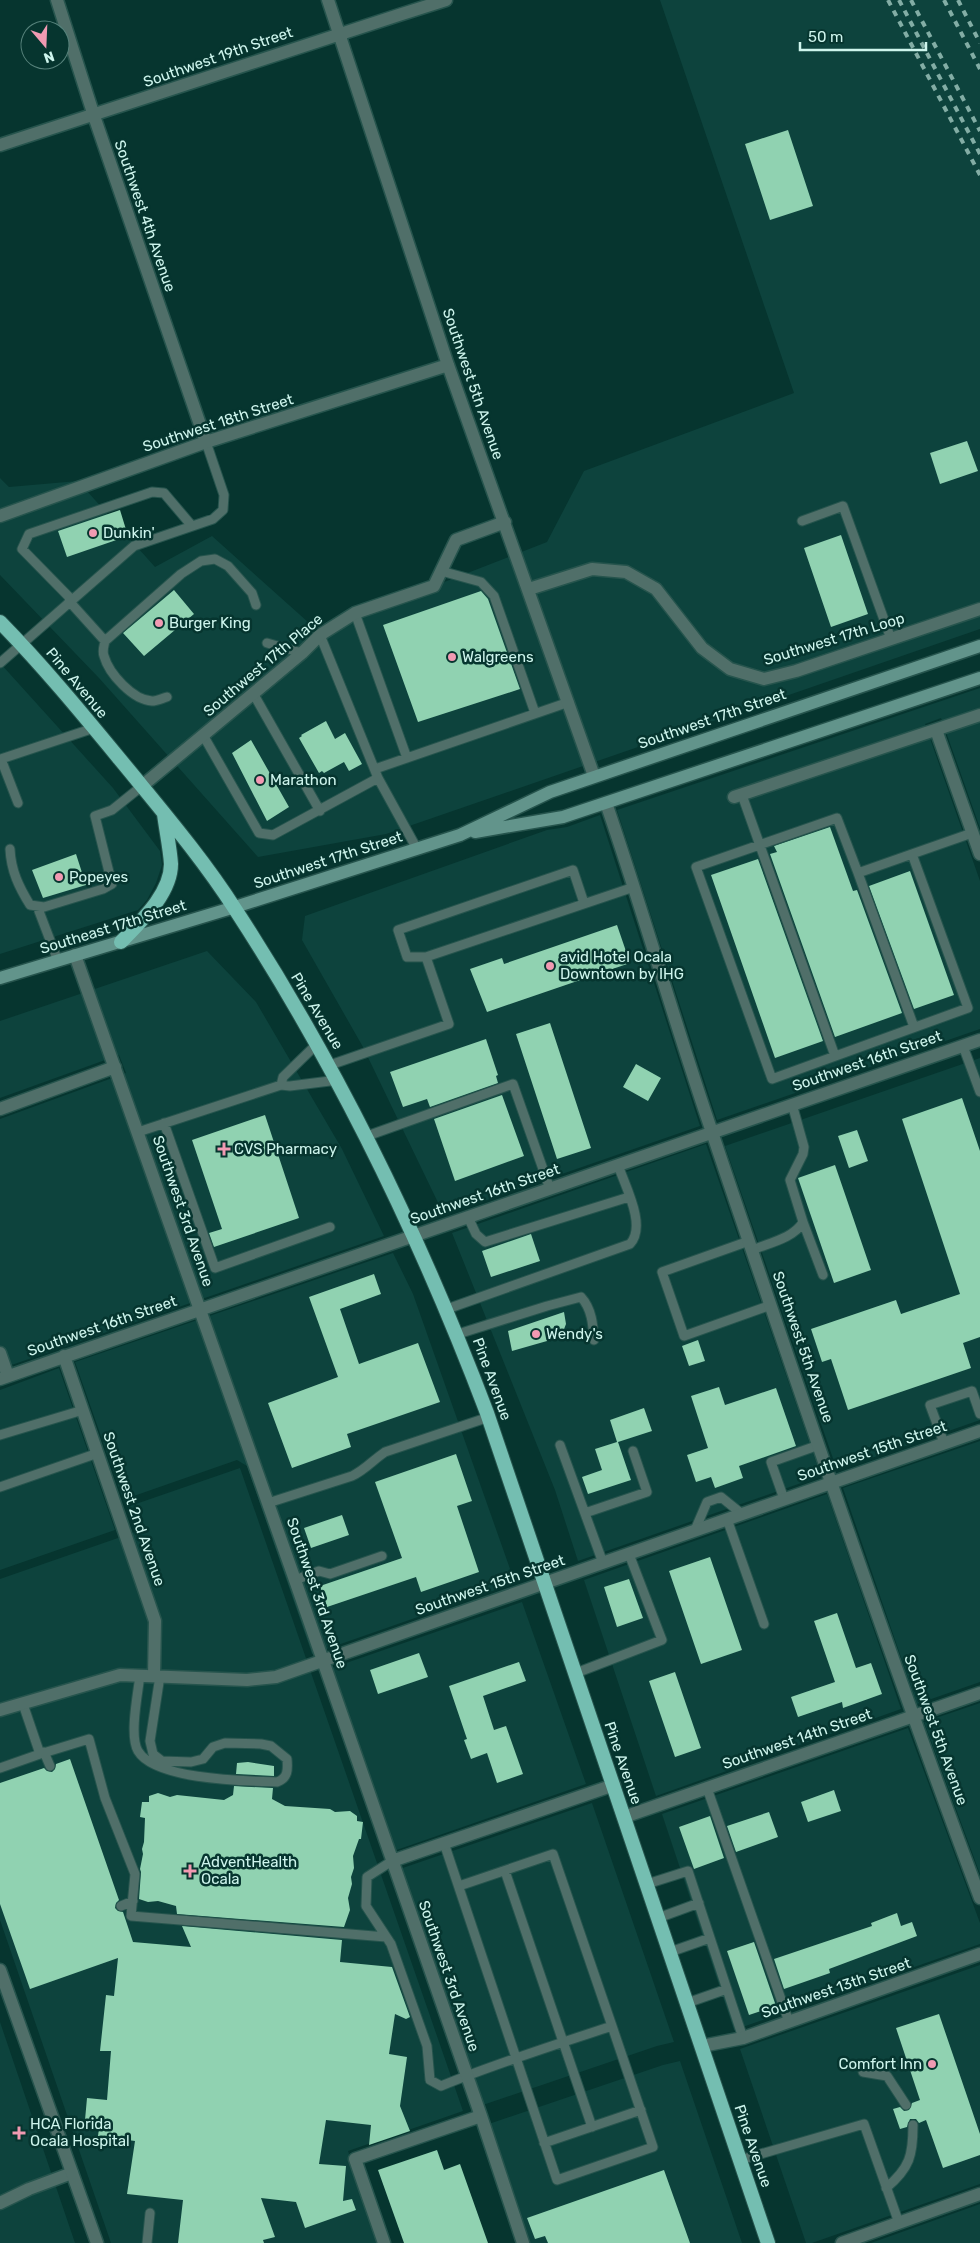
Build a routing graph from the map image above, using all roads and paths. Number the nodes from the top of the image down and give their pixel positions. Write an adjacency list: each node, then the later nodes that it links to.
1 (57, 0): 5 (street, Southwest 4th Avenue)
2 (328, 0): 4 (street, Southwest 5th Avenue)
3 (446, 0): 4 (street, Southwest 19th Street)
4 (339, 34): 5 (street, Southwest 19th Street); 7 (street, Southwest 5th Avenue)
5 (94, 116): 6 (street, Southwest 19th Street); 8 (street, Southwest 4th Avenue)
6 (0, 145)
7 (448, 365): 8 (street, Southwest 18th Street); 11 (street, Southwest 5th Avenue)
8 (206, 442): 9 (street, Southwest 18th Street); 12 (lane)
9 (0, 516)
10 (802, 521): 21 (lane)
11 (505, 522): 13 (street, Southwest 17th Place); 14 (street, Southwest 5th Avenue)
12 (192, 526): 15 (lane); 15 (lane)
13 (441, 571): 18 (street, Southwest 17th Place); 32 (lane)
14 (529, 589): 21 (street, Southwest 17th Loop); 31 (street, Southwest 5th Avenue)
15 (70, 600): 22 (lane); 23 (lane)
16 (256, 605): 22 (lane)
17 (980, 609): 21 (street, Southwest 17th Loop)
18 (355, 613): 20 (street, Southwest 17th Place); 37 (lane)
19 (0, 622): 23 (highway, Pine Avenue)
20 (320, 634): 26 (street, Southwest 17th Place); 39 (lane)
21 (891, 639)
22 (105, 641): 30 (lane)
23 (21, 643): 27 (lane); 34 (highway, Pine Avenue)
24 (267, 643): 26 (lane)
25 (980, 646): 40 (main road, Southwest 17th Street)
26 (302, 653): 29 (street, Southwest 17th Place)
27 (0, 663)
28 (980, 678): 44 (main road, Southwest 17th Street)
29 (254, 693): 36 (street, Southwest 17th Place); 45 (lane)
30 (167, 697)
31 (569, 702): 32 (lane); 40 (street, Southwest 5th Avenue)
32 (535, 714): 37 (lane)
33 (980, 715): 35 (street)
34 (94, 728): 38 (lane); 41 (highway, Pine Avenue)
35 (936, 730): 42 (street); 47 (street)
36 (203, 735): 41 (street, Southwest 17th Place); 45 (lane)
37 (407, 758): 39 (lane)
38 (1, 759): 43 (lane)
39 (377, 773): 45 (lane); 50 (lane)
40 (594, 776): 48 (main road, Southwest 17th Street)
41 (142, 786): 46 (highway, Pine Avenue); 57 (lane)
42 (738, 796): 49 (lane)
43 (18, 803)
44 (606, 803): 48 (main road, Southwest 17th Street); 55 (street, Southwest 5th Avenue)
45 (320, 811)
46 (164, 813): 58 (highway, Pine Avenue); 59 (highway)
47 (975, 830): 52 (lane); 53 (street)
48 (460, 834): 50 (main road, Southwest 17th Street)
49 (759, 844): 54 (lane); 68 (lane); 68 (lane)
50 (417, 848): 58 (main road, Southwest 17th Street)
51 (10, 849): 57 (lane)
52 (912, 854): 54 (lane); 64 (lane)
53 (980, 854)
54 (858, 874): 64 (lane)
55 (634, 886): 56 (lane); 78 (street, Southwest 5th Avenue)
56 (584, 903): 61 (lane); 61 (lane)
57 (37, 906): 62 (lane)
58 (234, 907): 59 (main road, Southeast 17th Street); 66 (highway, Pine Avenue)
59 (121, 942): 60 (main road, Southeast 17th Street)
60 (75, 955): 62 (main road, Southeast 17th Street); 70 (street, Southwest 3rd Avenue)
61 (426, 957): 69 (lane)
62 (58, 961): 63 (main road, Southeast 17th Street)
63 (0, 978)
64 (914, 1027): 68 (lane)
65 (980, 1040): 67 (street, Southwest 16th Street)
66 (317, 1044): 69 (highway, Pine Avenue); 72 (lane)
67 (963, 1046): 73 (lane); 74 (street, Southwest 16th Street)
68 (836, 1056)
69 (330, 1065): 71 (highway, Pine Avenue)
70 (115, 1067): 75 (street); 77 (street, Southwest 3rd Avenue)
71 (338, 1080): 72 (lane); 79 (highway, Pine Avenue)
72 (281, 1085): 76 (lane)
73 (980, 1092)
74 (792, 1104): 78 (street, Southwest 16th Street); 84 (lane)
75 (0, 1108)
76 (164, 1123): 77 (lane); 85 (lane)
77 (138, 1132): 90 (street, Southwest 3rd Avenue)
78 (711, 1132): 80 (street, Southwest 16th Street); 87 (street, Southwest 5th Avenue)
79 (367, 1136): 81 (lane); 86 (highway, Pine Avenue)
80 (618, 1165): 81 (street, Southwest 16th Street); 82 (lane)
81 (550, 1189): 83 (street, Southwest 16th Street)
82 (629, 1197): 83 (lane); 91 (lane)
83 (468, 1217): 86 (street, Southwest 16th Street)
84 (803, 1222): 87 (lane); 88 (lane)
85 (330, 1226)
86 (415, 1236): 90 (street, Southwest 16th Street); 91 (highway, Pine Avenue)
87 (751, 1246): 89 (street, Southwest 5th Avenue); 89 (lane)
88 (823, 1275)
89 (771, 1305): 104 (street, Southwest 5th Avenue)
90 (200, 1309): 95 (street, Southwest 16th Street); 110 (street, Southwest 3rd Avenue)
91 (447, 1309): 92 (highway, Pine Avenue)
92 (458, 1334): 93 (lane); 99 (highway, Pine Avenue)
93 (594, 1340)
94 (0, 1353): 96 (street)
95 (64, 1356): 96 (street, Southwest 16th Street); 97 (street, Southwest 2nd Avenue)
96 (4, 1378)
97 (82, 1410): 101 (lane); 106 (street, Southwest 2nd Avenue)
98 (980, 1414): 102 (lane)
99 (489, 1417): 110 (lane); 119 (highway, Pine Avenue)
100 (980, 1431): 102 (street, Southwest 15th Street)
101 (0, 1435)
102 (944, 1443): 107 (street, Southwest 15th Street)
103 (560, 1445): 111 (lane)
104 (819, 1445): 107 (street, Southwest 5th Avenue); 109 (lane)
105 (633, 1450): 111 (lane)
106 (98, 1453): 108 (lane); 124 (street, Southwest 2nd Avenue)
107 (832, 1482): 109 (street, Southwest 15th Street); 128 (street, Southwest 5th Avenue)
108 (0, 1487)
109 (784, 1499): 112 (street, Southwest 15th Street)
110 (268, 1504): 118 (street, Southwest 3rd Avenue)
111 (585, 1514): 117 (lane)
112 (742, 1514): 113 (street, Southwest 15th Street); 114 (lane)
113 (727, 1519): 114 (street, Southwest 15th Street); 120 (lane)
114 (695, 1530): 115 (street, Southwest 15th Street)
115 (629, 1554): 117 (street, Southwest 15th Street); 122 (lane)
116 (382, 1556): 118 (lane)
117 (602, 1563): 119 (street, Southwest 15th Street)
118 (295, 1580): 121 (street, Southwest 3rd Avenue)
119 (546, 1583): 121 (street, Southwest 15th Street); 122 (highway, Pine Avenue)
120 (764, 1624)
121 (323, 1661): 124 (street, Southwest 15th Street); 136 (street, Southwest 3rd Avenue)
122 (576, 1673): 132 (highway, Pine Avenue)
123 (140, 1675): 124 (street, Southwest 15th Street); 124 (lane); 126 (street, Southwest 15th Street)
124 (157, 1676)
125 (980, 1693): 128 (street, Southwest 14th Street)
126 (23, 1704): 127 (street, Southwest 15th Street); 129 (lane)
127 (0, 1710)
128 (912, 1716): 133 (street, Southwest 14th Street); 140 (street, Southwest 5th Avenue)
129 (42, 1753): 130 (lane); 131 (lane); 141 (lane)
130 (50, 1766)
131 (0, 1768)
132 (614, 1785): 134 (highway, Pine Avenue); 135 (street)
133 (706, 1788): 134 (street, Southwest 14th Street); 152 (lane)
134 (624, 1817): 138 (highway, Pine Avenue)
135 (444, 1843): 136 (street); 139 (lane)
136 (392, 1861): 145 (lane); 159 (street, Southwest 3rd Avenue)
137 (505, 1871): 139 (lane); 153 (lane); 155 (lane)
138 (647, 1884): 142 (lane); 144 (highway, Pine Avenue)
139 (459, 1886): 157 (lane)
140 (980, 1898)
141 (133, 1901): 143 (lane); 145 (lane)
142 (699, 1904): 144 (lane); 146 (lane)
143 (121, 1906)
144 (658, 1918): 147 (highway, Pine Avenue)
145 (386, 1937): 159 (lane)
146 (710, 1938): 147 (lane); 150 (lane)
147 (670, 1952): 151 (highway, Pine Avenue)
148 (980, 1954): 152 (street, Southwest 13th Street)
149 (0, 1970): 167 (street)
150 (727, 1988): 151 (lane); 154 (lane)
151 (687, 2003): 156 (highway, Pine Avenue)
152 (789, 2022): 154 (street, Southwest 13th Street)
153 (612, 2026): 155 (lane); 161 (lane)
154 (743, 2038): 156 (street, Southwest 13th Street)
155 (562, 2043): 157 (lane); 164 (lane)
156 (702, 2046): 166 (highway, Pine Avenue)
157 (516, 2058): 159 (lane); 165 (lane)
158 (863, 2072): 160 (lane)
159 (467, 2075): 162 (street, Southwest 3rd Avenue)
160 (906, 2105)
161 (640, 2110): 164 (lane); 165 (lane)
162 (481, 2116): 175 (street); 176 (street, Southwest 3rd Avenue)
163 (913, 2125): 168 (lane)
164 (592, 2126): 165 (lane)
165 (544, 2143)
166 (740, 2160): 168 (lane); 177 (highway, Pine Avenue)
167 (72, 2173): 170 (street); 173 (street)
168 (886, 2188): 172 (lane)
169 (980, 2194): 172 (street)
170 (0, 2203)
171 (150, 2212): 174 (lane)
172 (899, 2223): 178 (street)
173 (97, 2243)
174 (146, 2243)
175 (384, 2243)
176 (523, 2243)
177 (768, 2243)
178 (842, 2243)

